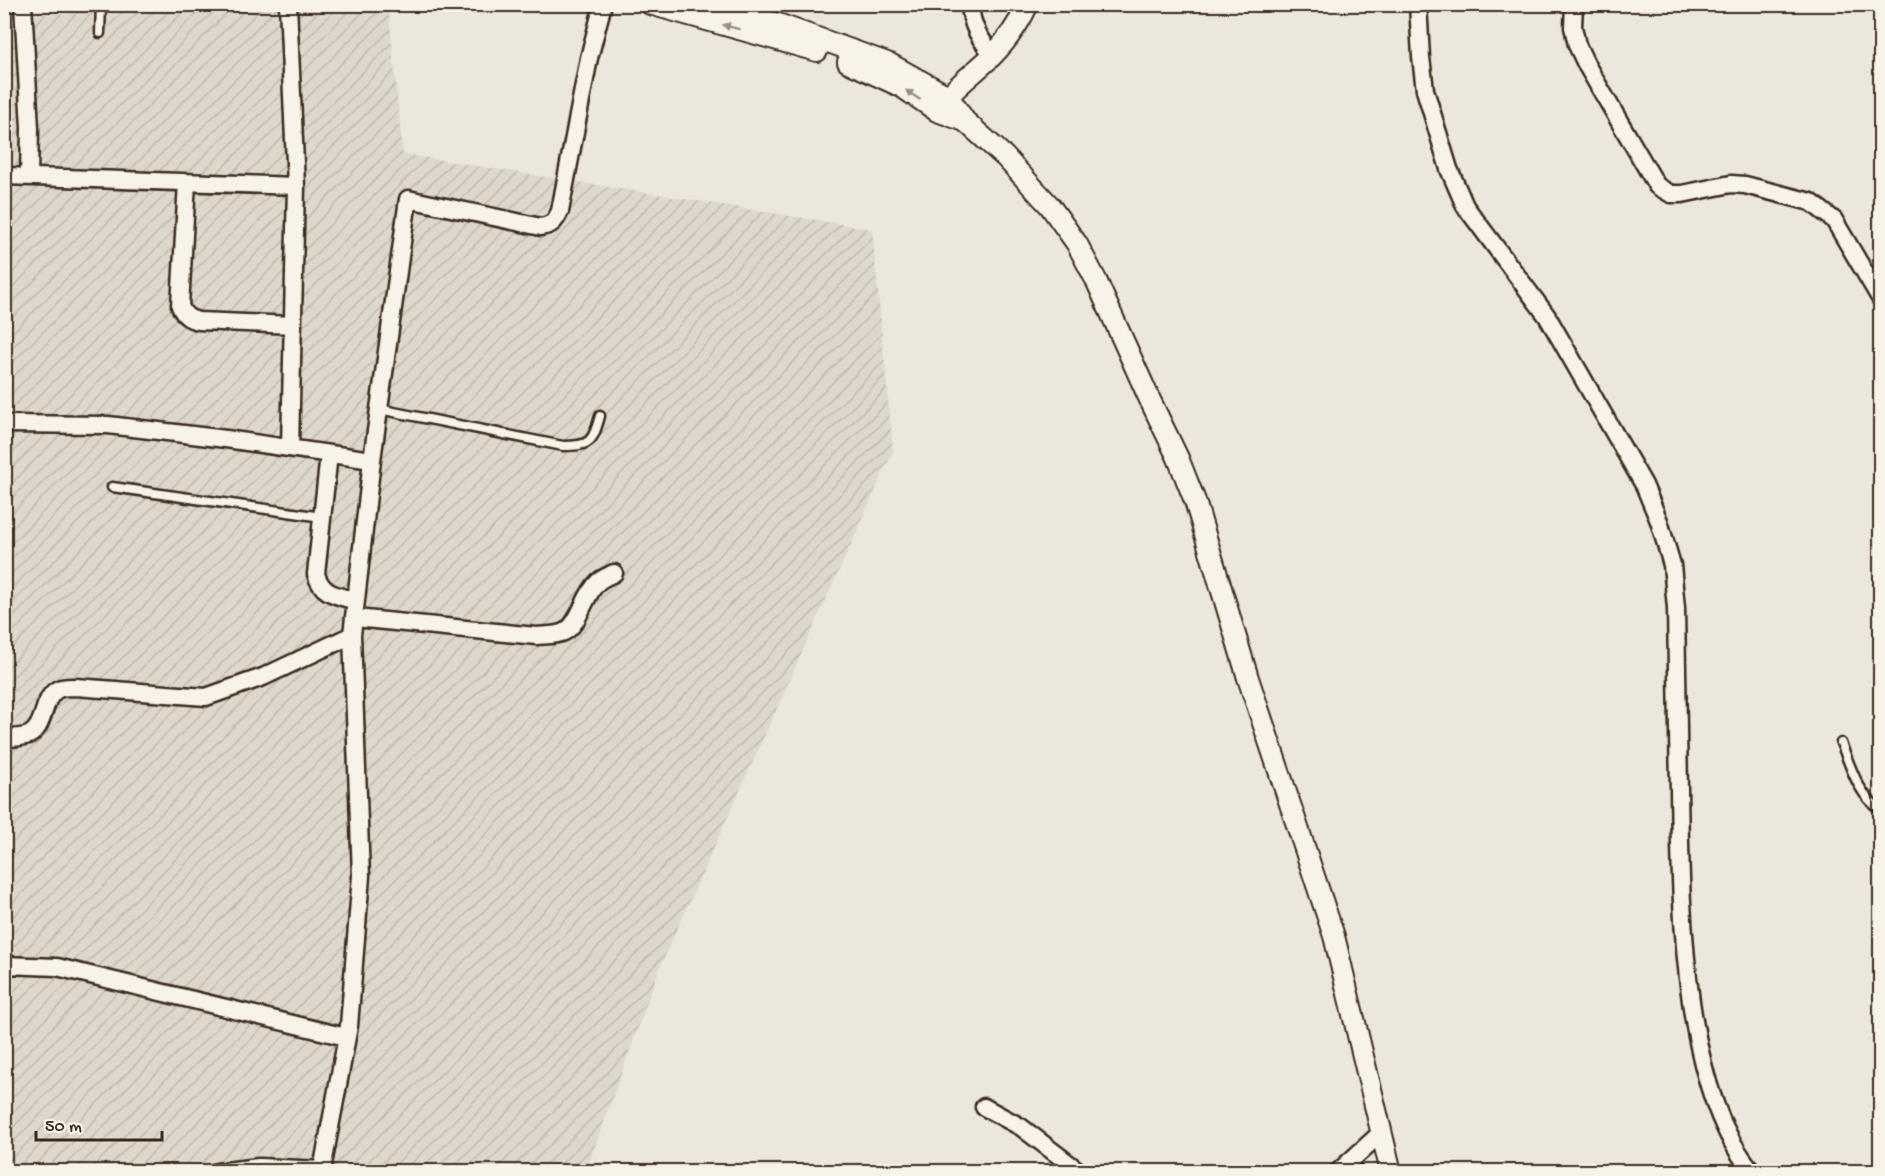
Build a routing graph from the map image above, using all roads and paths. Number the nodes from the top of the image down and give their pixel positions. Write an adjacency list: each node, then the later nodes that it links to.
1 (23, 4): 15 (street)
2 (100, 4): 11 (lane)
3 (288, 4): 17 (street)
4 (603, 4): 20 (street)
5 (650, 4): 13 (street, one-way to 5)
6 (706, 4): 13 (street)
7 (969, 4): 12 (street)
8 (1028, 4): 12 (street)
9 (1418, 4): 43 (street)
10 (1574, 4): 18 (street)
11 (100, 33)
12 (993, 56): 13 (street)
13 (942, 103): 37 (street)
14 (4, 176): 15 (street)
15 (29, 176): 16 (street)
16 (187, 182): 17 (street); 19 (street)
17 (296, 186): 19 (street)
18 (1881, 298)
19 (292, 325): 23 (street)
20 (379, 409): 21 (lane); 25 (street)
21 (600, 416)
22 (4, 424): 23 (street)
23 (290, 448): 24 (street)
24 (329, 454): 25 (street); 27 (street)
25 (372, 460): 29 (street)
26 (112, 487): 27 (lane)
27 (322, 517): 29 (street)
28 (614, 573): 30 (street)
29 (356, 601): 30 (street)
30 (353, 627): 31 (street); 35 (street)
31 (4, 738)
32 (1841, 743): 33 (lane)
33 (1881, 809)
34 (4, 965): 35 (street)
35 (346, 1038): 38 (street)
36 (984, 1107): 40 (street)
37 (1382, 1132): 41 (street); 42 (street)
38 (322, 1171): 39 (street)
39 (217, 1172)
40 (1080, 1172)
41 (1338, 1172)
42 (1391, 1172)
43 (1753, 1172)

